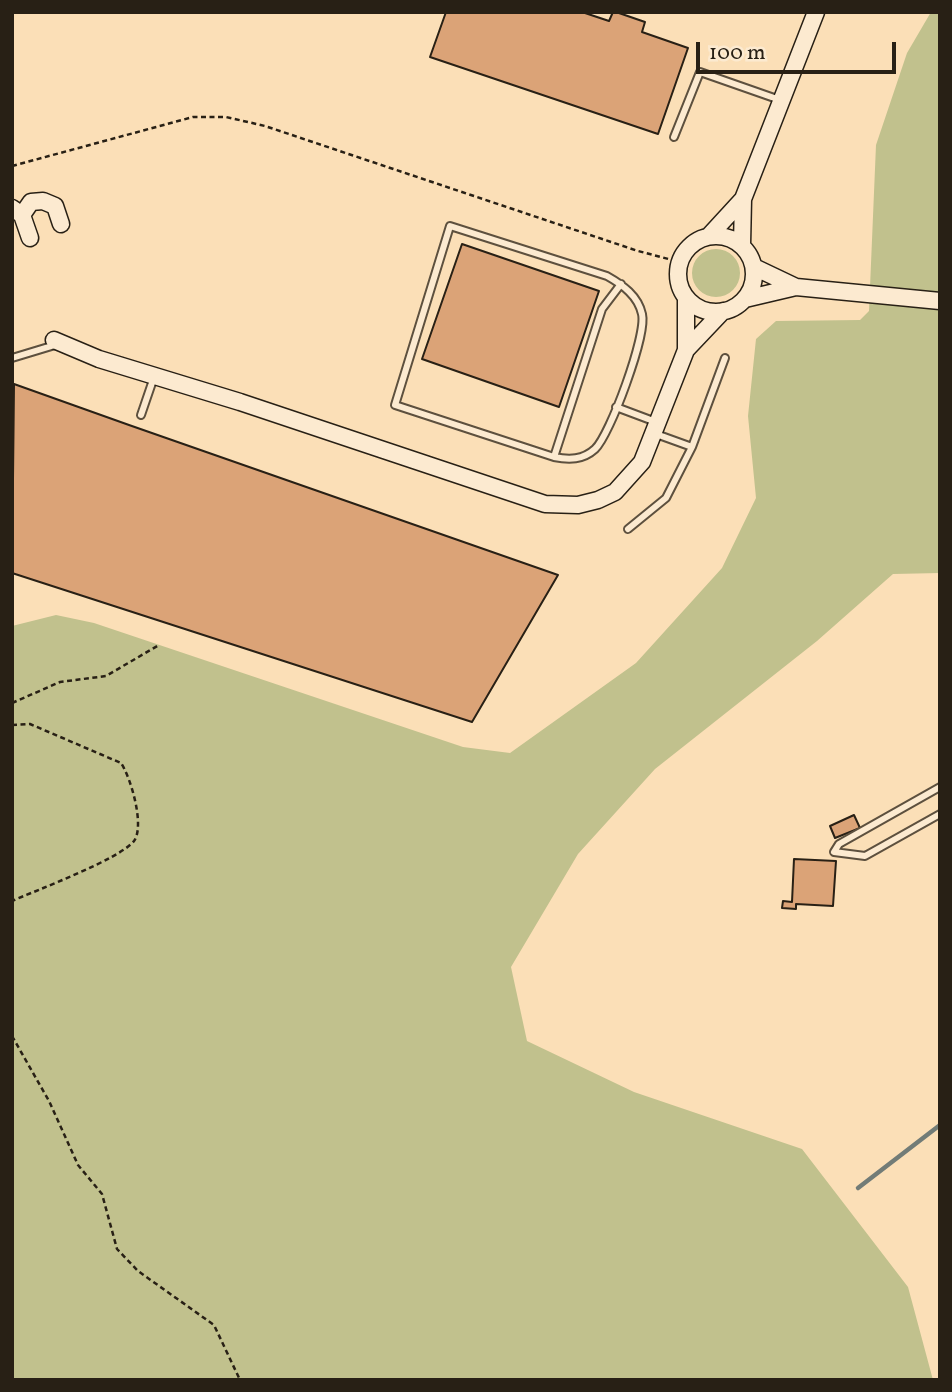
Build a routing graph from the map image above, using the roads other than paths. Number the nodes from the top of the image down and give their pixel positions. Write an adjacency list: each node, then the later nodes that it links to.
1 (816, 12): 2 (street)
2 (782, 101): 3 (lane); 4 (street)
3 (674, 137)
4 (743, 199): 7 (street); 9 (street)
5 (17, 211): 6 (street); 8 (street)
6 (61, 224)
7 (709, 236): 9 (street); 13 (street)
8 (30, 238)
9 (741, 245): 10 (street)
10 (754, 267): 12 (street); 14 (street)
11 (621, 284): 22 (lane); 26 (lane); 26 (lane)
12 (796, 287): 14 (street); 15 (street)
13 (686, 298): 16 (street); 18 (street)
14 (745, 299): 16 (street)
15 (940, 300)
16 (723, 312): 18 (street)
17 (57, 342): 19 (lane); 21 (street)
18 (686, 350): 24 (street)
19 (12, 358)
20 (725, 358): 25 (lane)
21 (155, 375): 23 (lane); 24 (street)
22 (616, 407): 24 (lane); 26 (lane)
23 (141, 415)
24 (656, 428): 25 (lane)
25 (692, 447): 27 (lane)
26 (554, 457)
27 (628, 529)
28 (940, 787): 29 (lane)
29 (940, 814)

